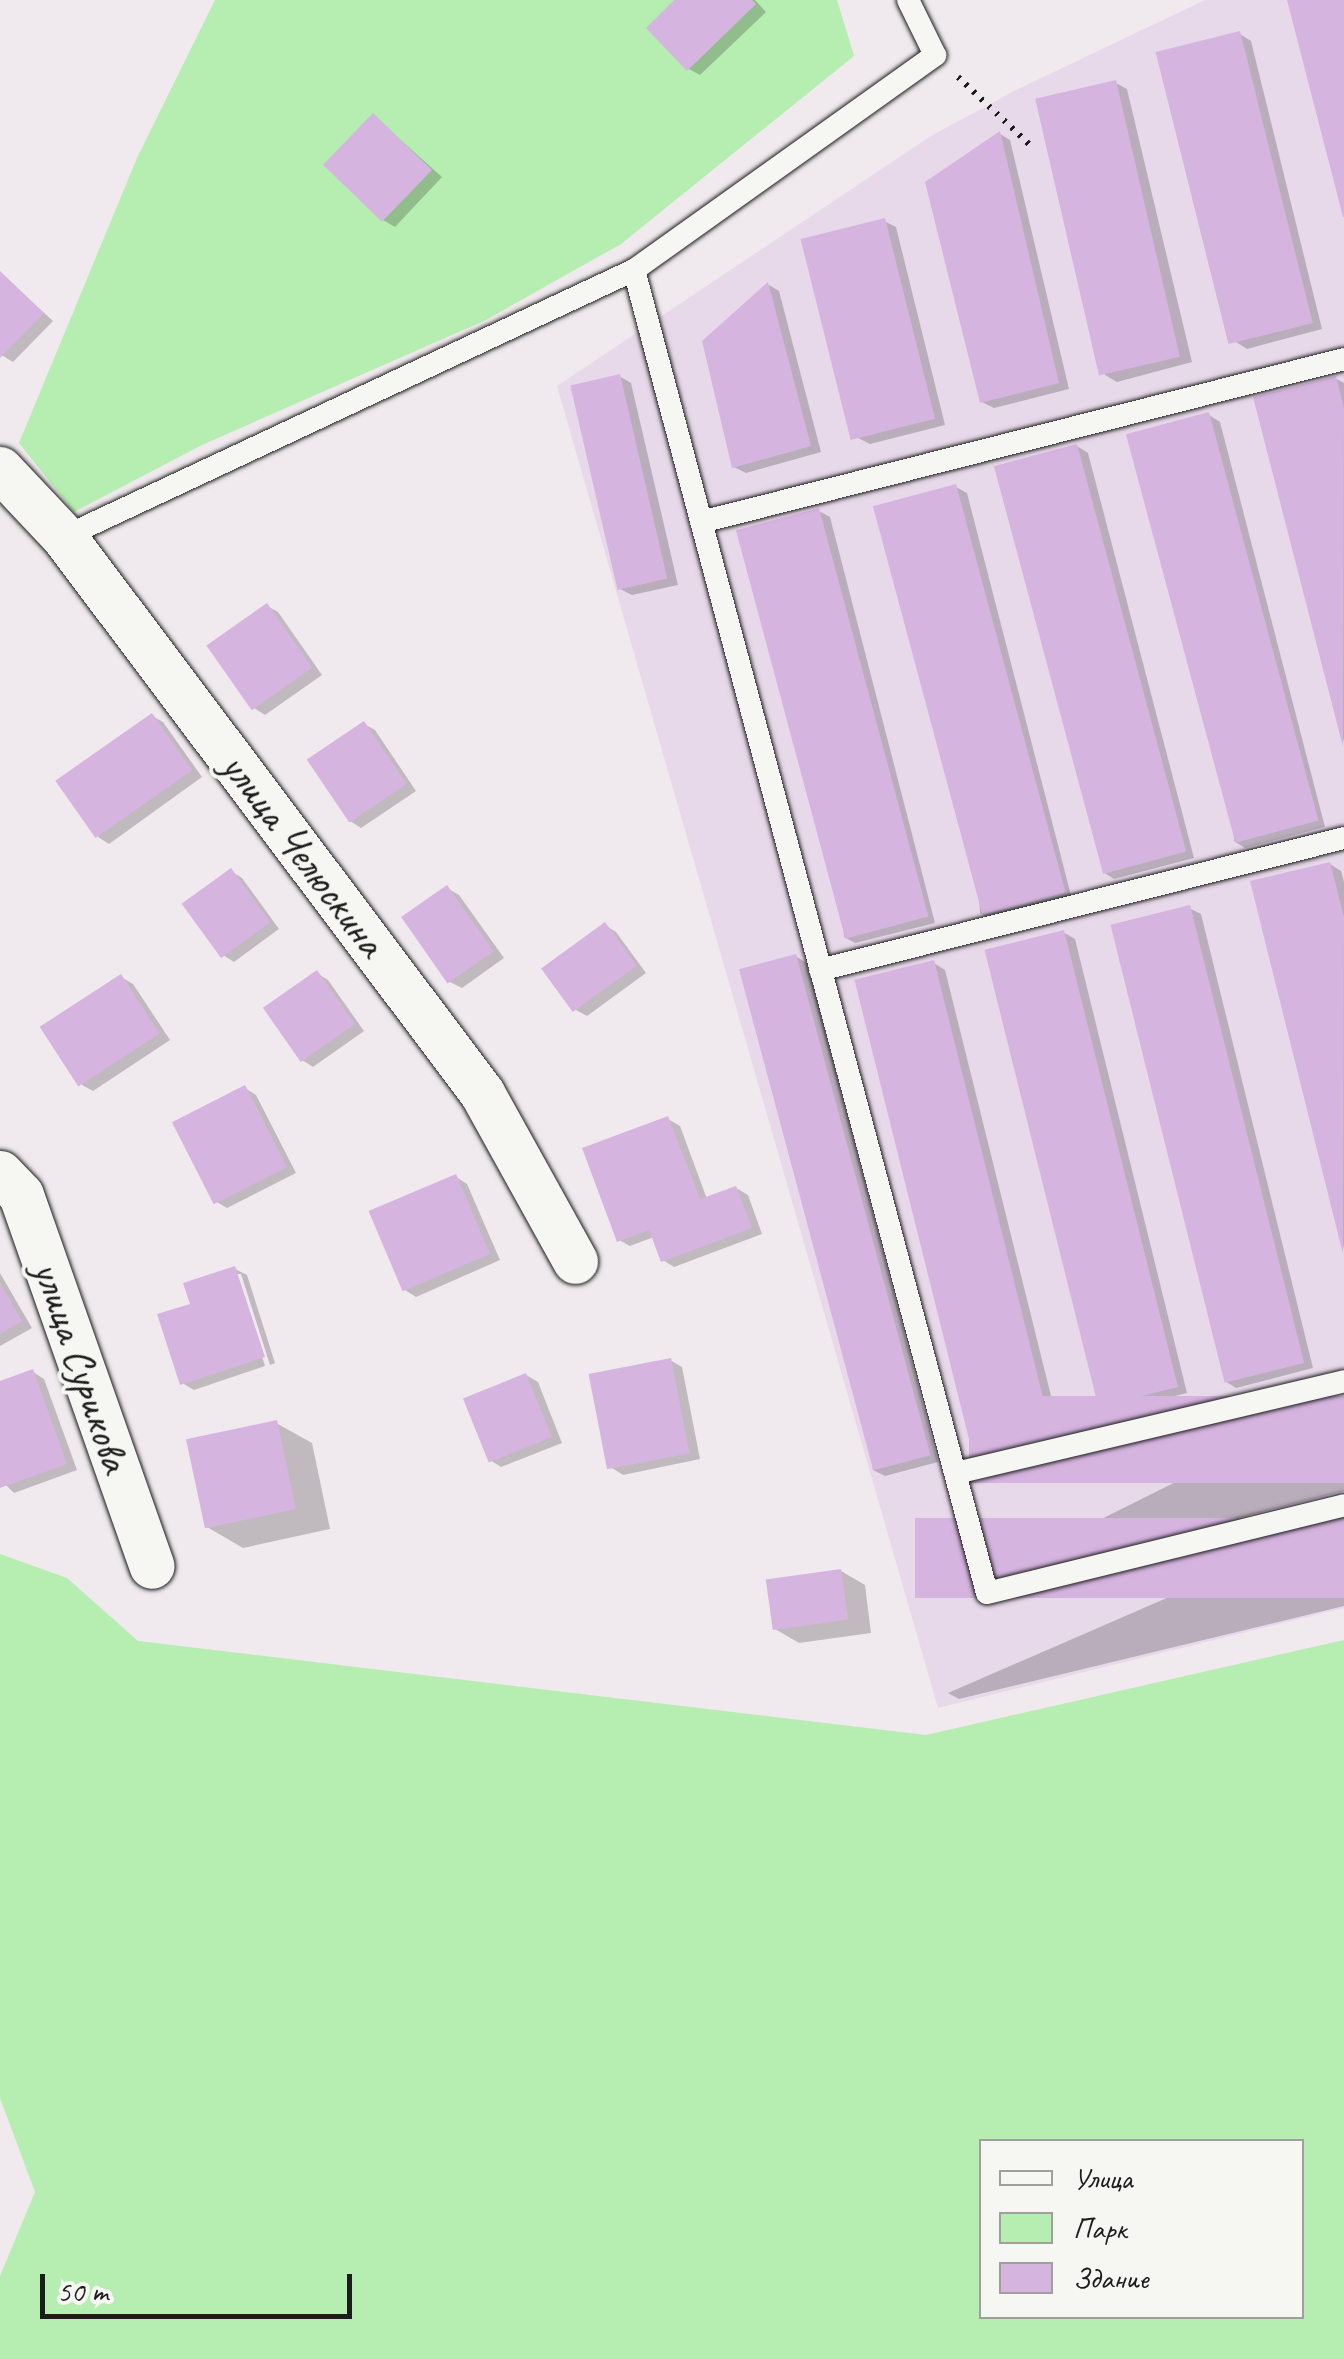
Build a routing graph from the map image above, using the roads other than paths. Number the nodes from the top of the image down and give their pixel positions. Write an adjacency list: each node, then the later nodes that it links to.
1 (908, 0): 2 (lane)
2 (634, 270): 5 (lane); 6 (lane)
3 (1344, 359): 5 (lane)
4 (0, 470): 6 (street, улица Челюскина)
5 (701, 522): 8 (lane)
6 (64, 537): 10 (street, улица Челюскина)
7 (1344, 838): 8 (lane)
8 (820, 970): 12 (lane)
9 (0, 1173): 14 (street, улица Сурикова)
10 (575, 1261)
11 (1344, 1381): 12 (lane)
12 (956, 1473): 13 (lane)
13 (1344, 1505)
14 (152, 1566)

